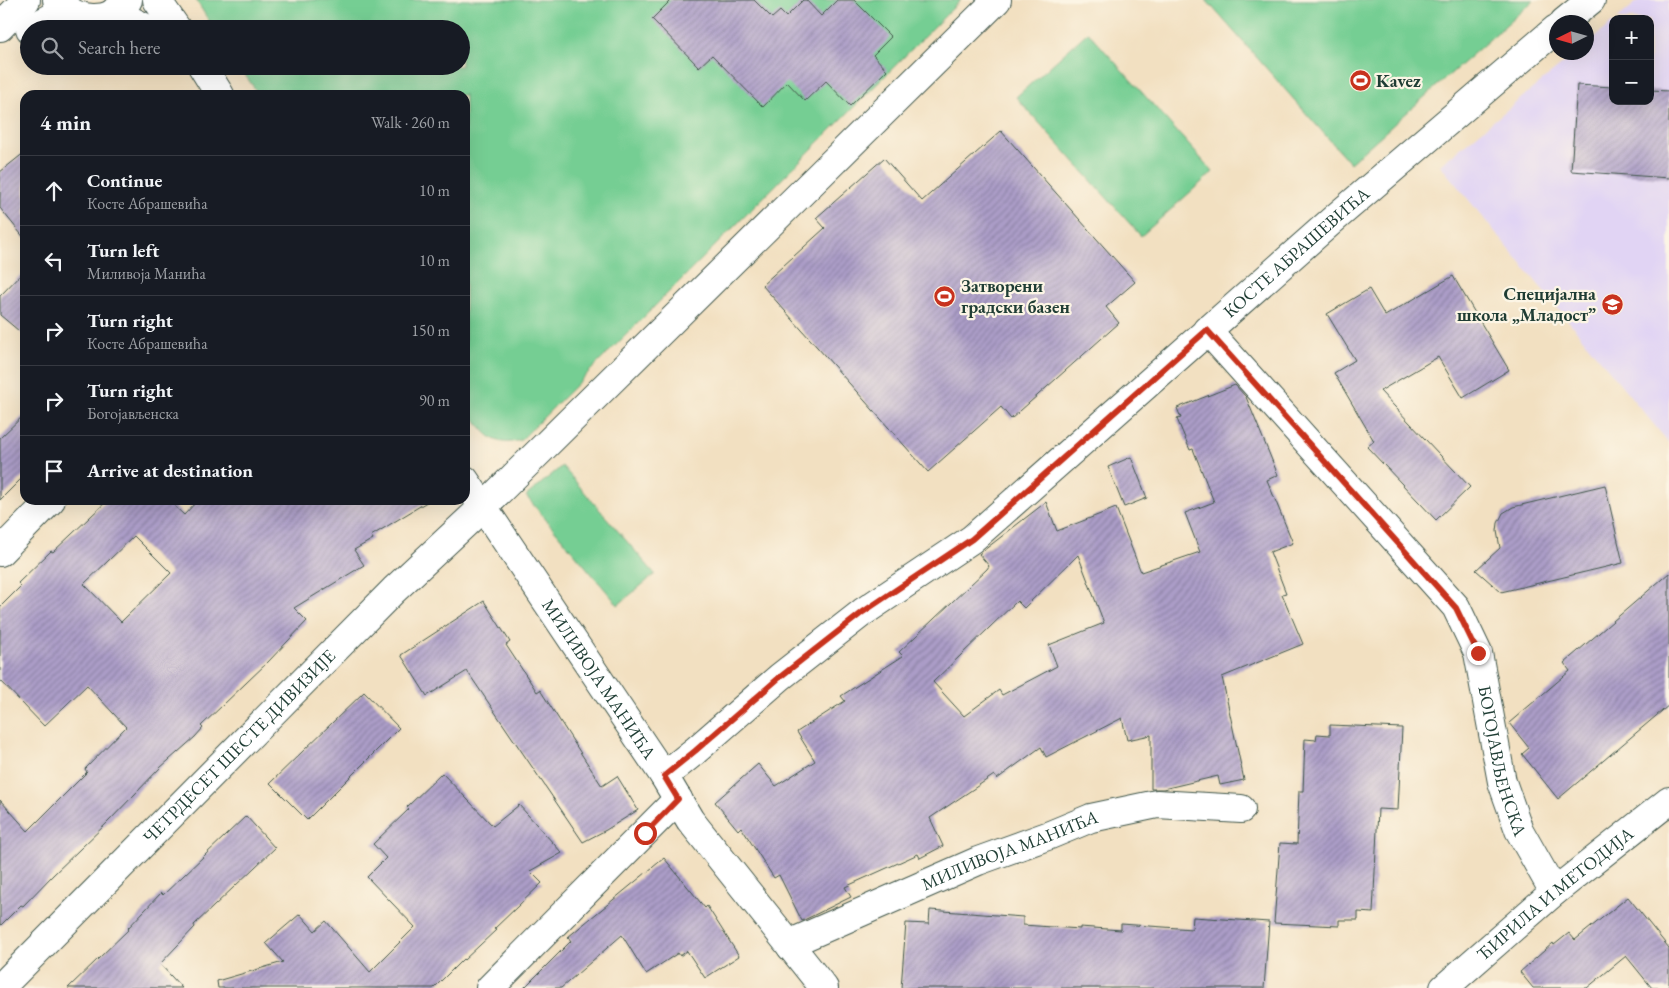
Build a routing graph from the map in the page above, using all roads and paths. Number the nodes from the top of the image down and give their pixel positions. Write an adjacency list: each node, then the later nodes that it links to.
1 (26, 0): 11 (street)
2 (157, 0): 10 (street)
3 (997, 0): 20 (street, ЧЕТРДЕСЕТ ШЕСТЕ ДИВИЗИЈЕ)
4 (1591, 0): 7 (street)
5 (62, 5): 6 (street); 8 (street)
6 (121, 6): 9 (street)
7 (1573, 15)
8 (41, 20)
9 (137, 20)
10 (171, 20)
11 (0, 27)
12 (20, 34): 14 (street)
13 (1549, 35): 17 (street, КОСТЕ АБРАШЕВИЋА)
14 (0, 44)
15 (208, 75): 16 (street)
16 (217, 90)
17 (1207, 330): 22 (street, КОСТЕ АБРАШЕВИЋА); 26 (street, БОГОЈАВЉЕНСКА)
18 (470, 488): 20 (street, МИЛИВОЈА МАНИЋА)
19 (46, 505): 21 (street)
20 (483, 507): 22 (street, МИЛИВОЈА МАНИЋА); 28 (street, ЧЕТРДЕСЕТ ШЕСТЕ ДИВИЗИЈЕ)
21 (0, 552)
22 (664, 776): 23 (street, МИЛИВОЈА МАНИЋА)
23 (678, 799): 27 (street, МИЛИВОЈА МАНИЋА); 29 (street)
24 (1669, 801): 26 (street, ЋИРИЛА И МЕТОДИЈА)
25 (1241, 809): 27 (street, МИЛИВОЈА МАНИЋА)
26 (1554, 892): 31 (street, ЋИРИЛА И МЕТОДИЈА)
27 (791, 946): 30 (street, МИЛИВОЈА МАНИЋА)
28 (0, 988)
29 (490, 988)
30 (824, 988)
31 (1444, 988)

